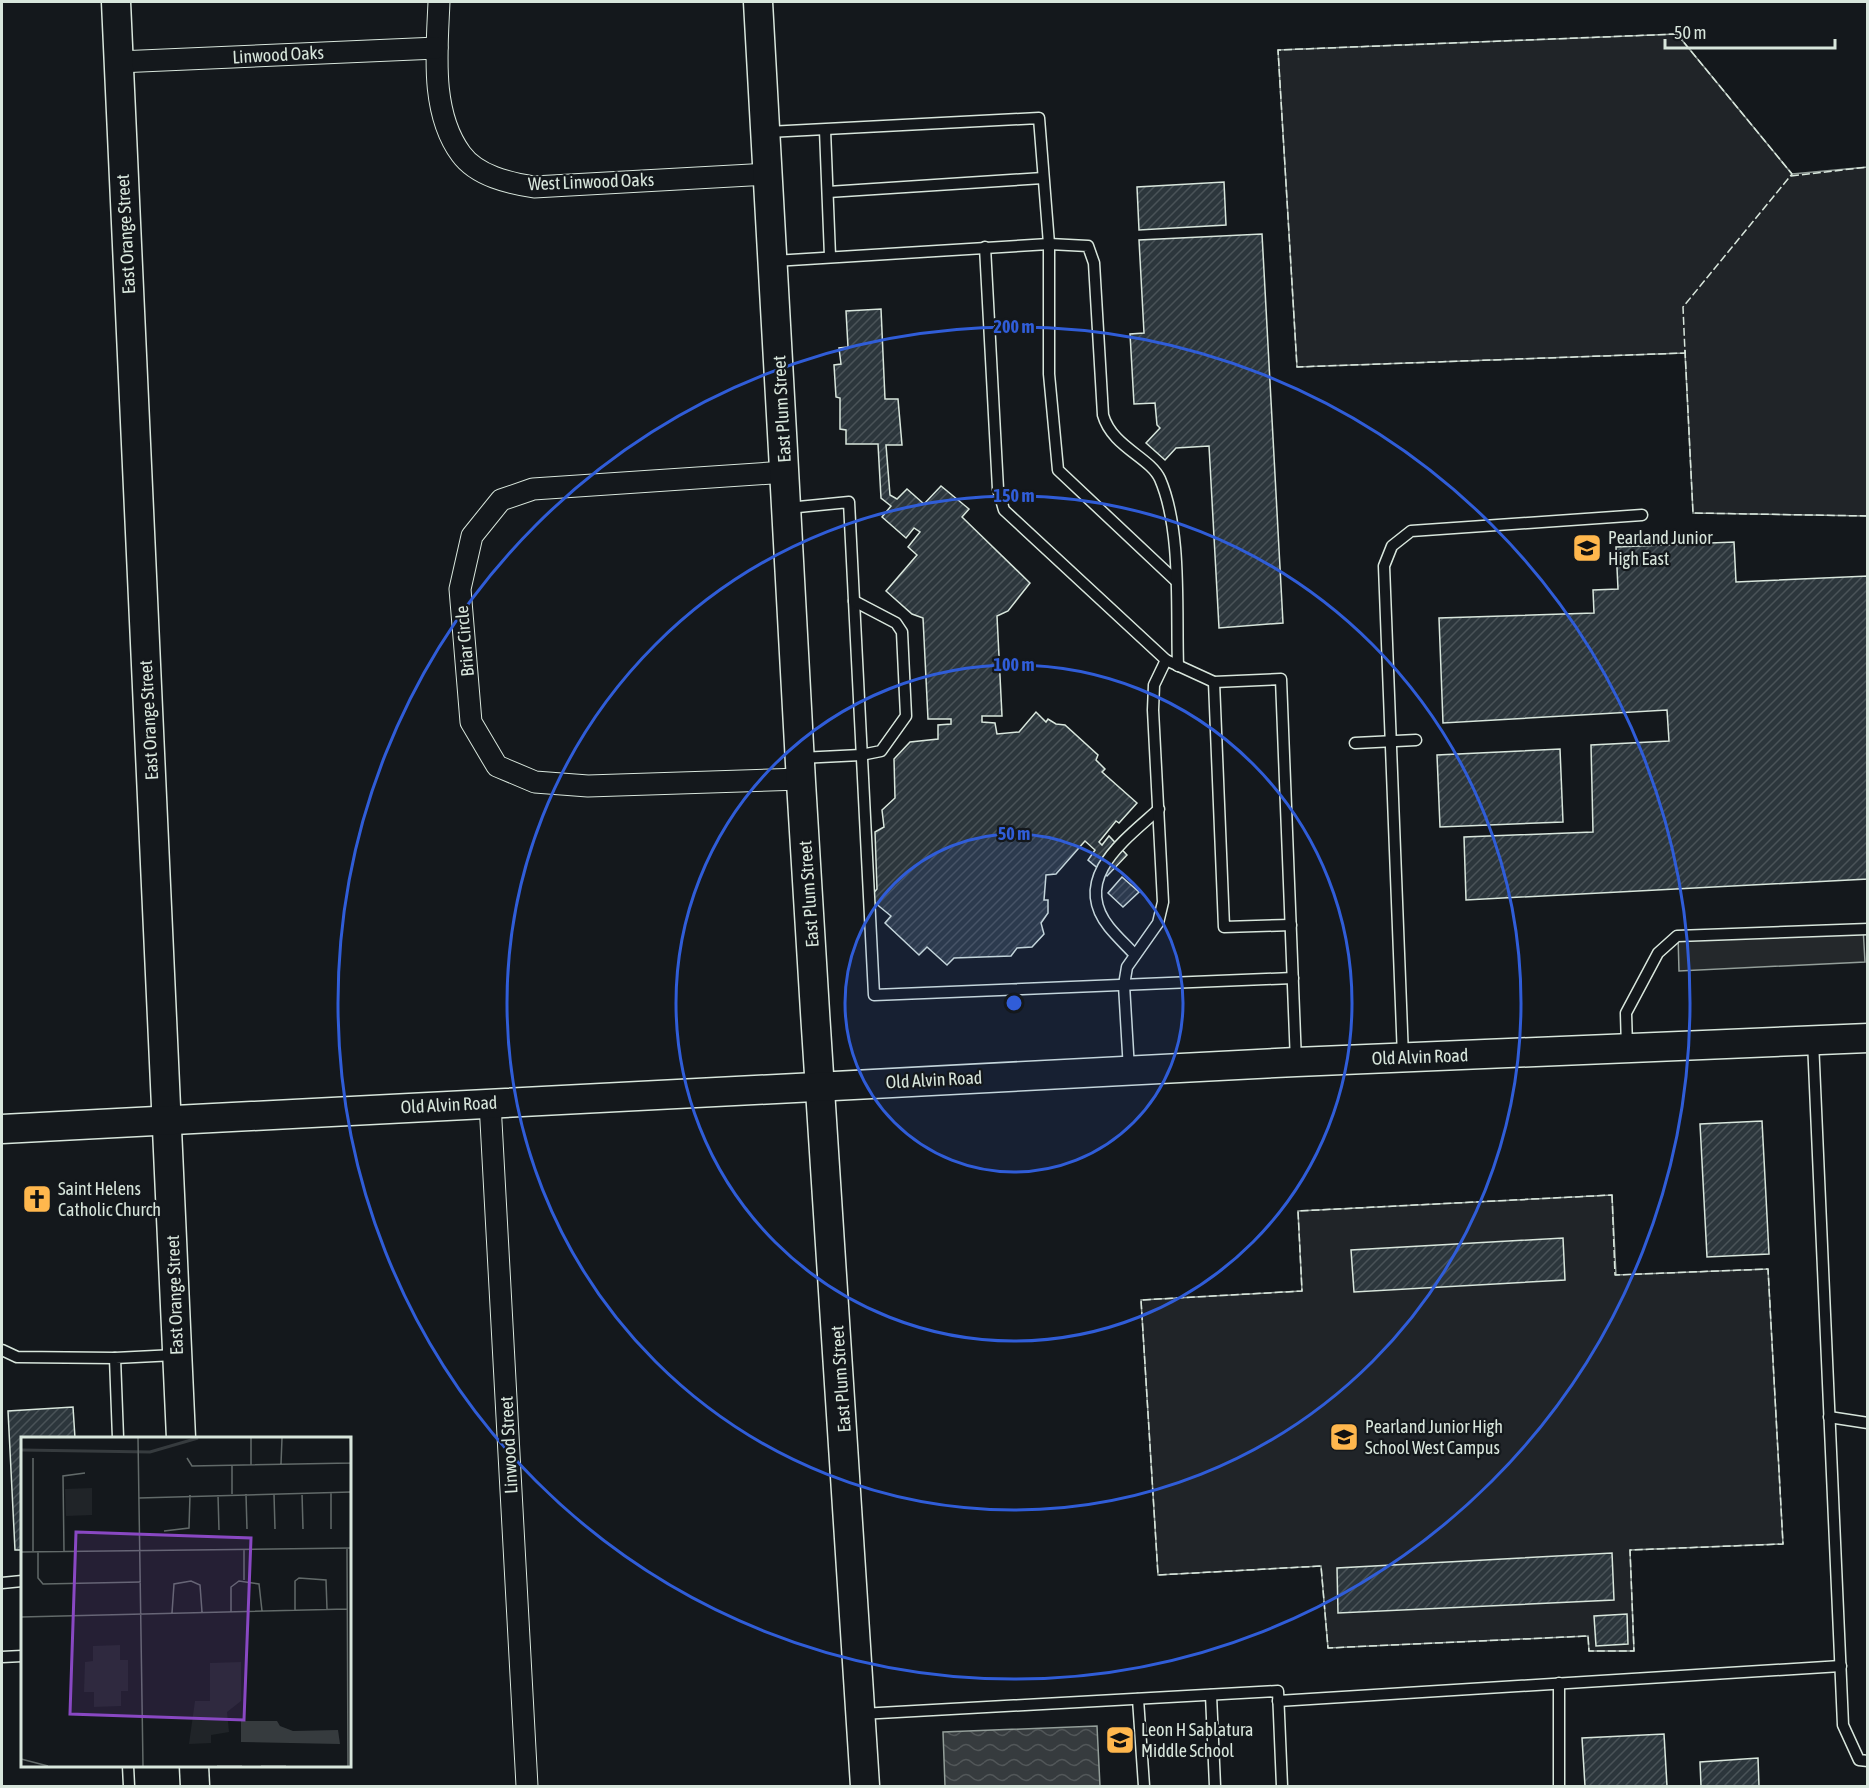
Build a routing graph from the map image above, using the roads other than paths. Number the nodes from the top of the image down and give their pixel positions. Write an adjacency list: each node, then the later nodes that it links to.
1 (116, 2): 5 (street, East Orange Street)
2 (439, 2): 4 (street, West Linwood Oaks)
3 (758, 2): 7 (street, East Plum Street)
4 (437, 48): 5 (street, Linwood Oaks); 8 (street, West Linwood Oaks)
5 (118, 62): 42 (street, East Orange Street)
6 (825, 130): 7 (lane); 9 (lane); 10 (lane)
7 (766, 133): 8 (street, East Plum Street)
8 (769, 174): 14 (street, East Plum Street)
9 (1043, 178): 10 (lane); 11 (lane)
10 (828, 192): 13 (lane)
11 (1049, 244): 12 (lane); 18 (lane); 18 (lane)
12 (985, 248): 13 (lane); 20 (lane)
13 (830, 256): 14 (lane)
14 (774, 261): 15 (street, East Plum Street)
15 (786, 472): 16 (street, East Plum Street); 27 (street, Briar Circle)
16 (788, 508): 19 (lane); 27 (street, East Plum Street)
17 (1642, 515): 24 (lane)
18 (1175, 580): 21 (lane)
19 (854, 601): 26 (lane); 26 (lane)
20 (1166, 660): 21 (lane); 28 (lane)
21 (1178, 666): 22 (lane)
22 (1214, 682): 29 (lane); 29 (lane)
23 (1416, 740): 24 (lane)
24 (1389, 741): 25 (lane); 37 (lane)
25 (1355, 743)
26 (861, 755): 27 (lane); 33 (lane)
27 (800, 768): 40 (street, East Plum Street)
28 (1159, 808): 31 (lane); 31 (lane)
29 (1291, 925): 32 (lane)
30 (1868, 929): 36 (lane)
31 (1135, 954): 33 (lane)
32 (1293, 978): 33 (lane); 38 (lane)
33 (1124, 985): 39 (lane)
34 (1868, 1038): 35 (street, Old Alvin Road)
35 (1813, 1040): 36 (street, Old Alvin Road); 47 (lane)
36 (1627, 1048): 37 (street, Old Alvin Road)
37 (1403, 1057): 38 (street, Old Alvin Road)
38 (1296, 1062): 39 (street, Old Alvin Road)
39 (1129, 1070): 40 (street, Old Alvin Road)
40 (821, 1085): 41 (street, Old Alvin Road); 60 (street, East Plum Street)
41 (490, 1103): 42 (street, Old Alvin Road); 66 (street, Linwood Street)
42 (167, 1119): 43 (street, Old Alvin Road); 45 (street, East Orange Street)
43 (2, 1129)
44 (2, 1350): 46 (lane)
45 (177, 1355): 46 (lane); 50 (street, East Orange Street)
46 (115, 1358): 49 (lane)
47 (1830, 1417): 48 (lane); 55 (lane)
48 (1868, 1424)
49 (118, 1437)
50 (181, 1437)
51 (21, 1581): 52 (lane)
52 (2, 1583)
53 (2, 1656): 54 (lane)
54 (21, 1656)
55 (1841, 1666): 56 (lane); 61 (lane)
56 (1559, 1683): 59 (lane); 71 (lane)
57 (1211, 1695): 58 (lane); 59 (lane); 69 (lane)
58 (1138, 1699): 60 (lane); 68 (lane)
59 (1278, 1701): 70 (lane)
60 (861, 1714): 67 (street, East Plum Street)
61 (1868, 1761)
62 (128, 1767): 64 (lane)
63 (194, 1767): 65 (street)
64 (129, 1786)
65 (195, 1786)
66 (527, 1786)
67 (865, 1786)
68 (1144, 1786)
69 (1215, 1786)
70 (1282, 1786)
71 (1560, 1786)

